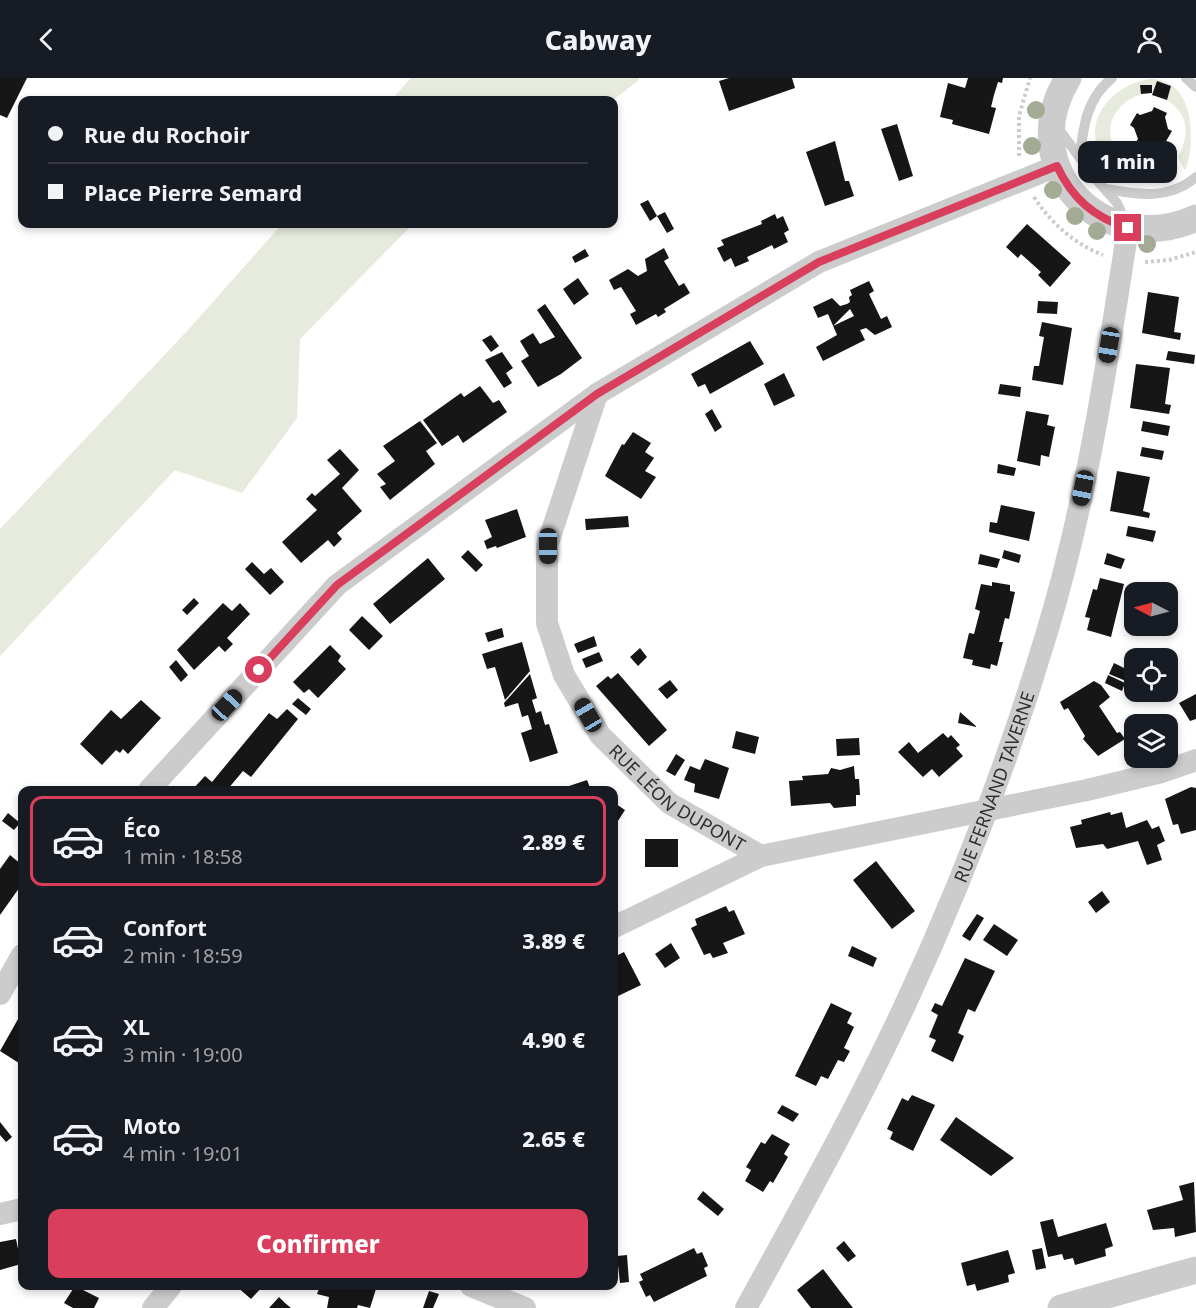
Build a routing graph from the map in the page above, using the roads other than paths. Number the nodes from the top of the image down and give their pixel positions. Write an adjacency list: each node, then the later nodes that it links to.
1 (1068, 78): 5 (street)
2 (1112, 78): 5 (lane)
3 (1186, 78): 4 (lane)
4 (1196, 87)
5 (1069, 161): 7 (lane); 9 (street); 10 (street)
6 (1196, 177): 7 (lane)
7 (1106, 189): 9 (lane)
8 (1196, 218): 9 (street)
9 (1128, 228): 13 (street, RUE FERNAND TAVERNE)
10 (597, 394): 12 (street); 14 (street, RUE LÉON DUPONT)
11 (1196, 760): 13 (street)
12 (153, 786)
13 (987, 811): 14 (street); 25 (street, RUE FERNAND TAVERNE)
14 (761, 856): 15 (street)
15 (618, 925)
16 (18, 962): 17 (street)
17 (0, 994)
18 (18, 1210): 19 (street)
19 (0, 1214)
20 (1196, 1270): 26 (street)
21 (168, 1290): 23 (street)
22 (481, 1290): 24 (street)
23 (153, 1308)
24 (525, 1308)
25 (746, 1308)
26 (1061, 1308)

